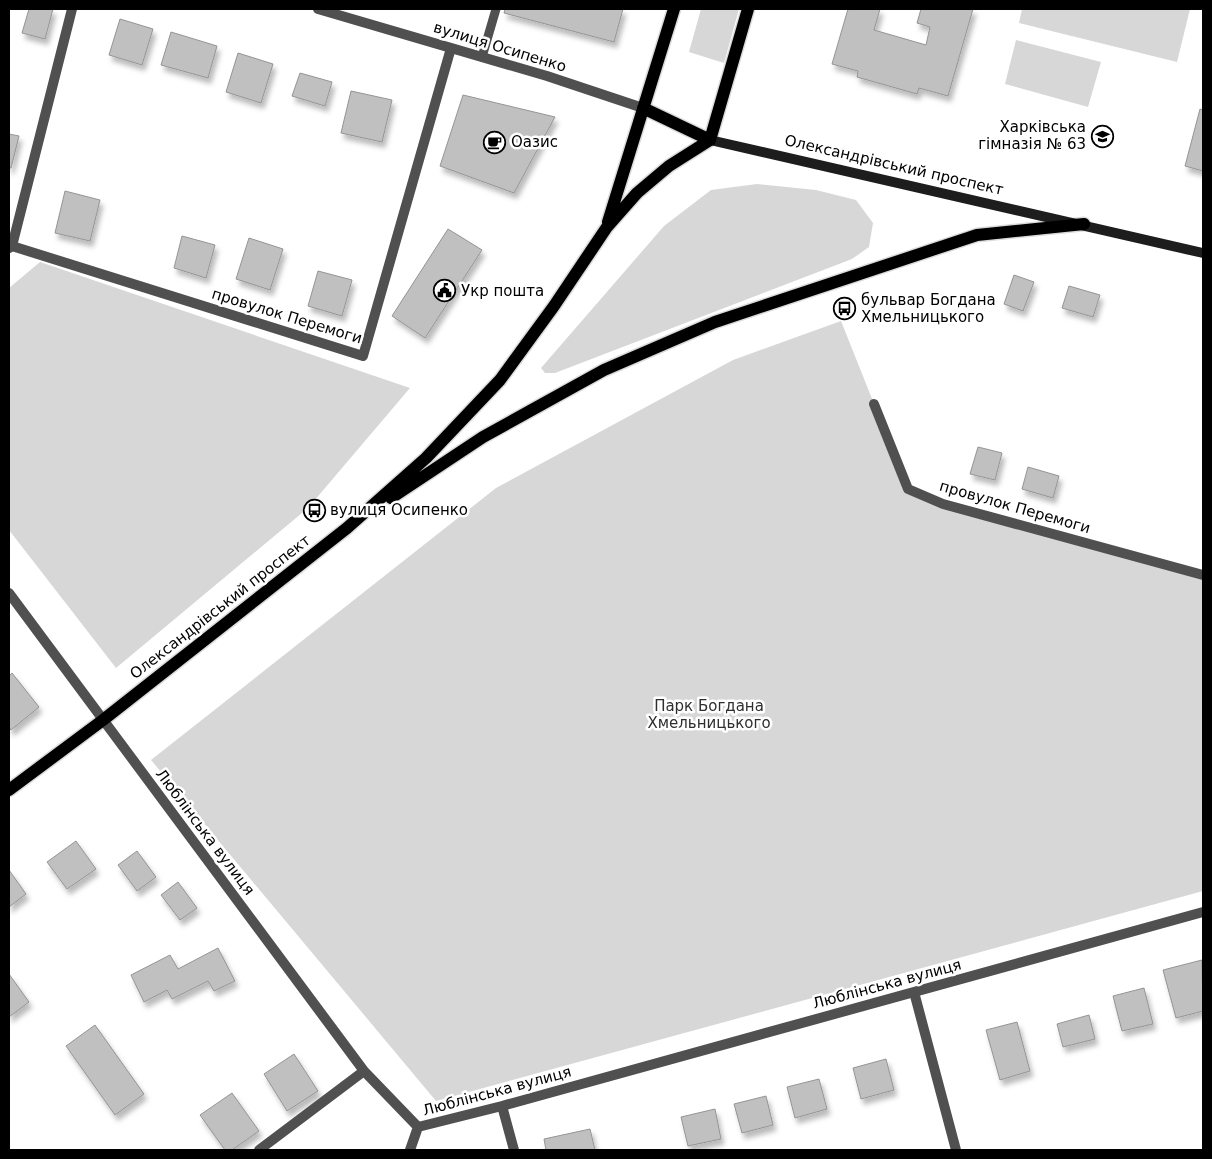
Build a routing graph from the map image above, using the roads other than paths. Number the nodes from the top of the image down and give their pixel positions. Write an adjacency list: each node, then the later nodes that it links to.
1 (72, 9): 12 (street)
2 (318, 9): 6 (street, вулиця Осипенко)
3 (496, 9): 7 (lane)
4 (674, 9): 8 (main road)
5 (748, 9): 9 (main road)
6 (451, 48): 7 (street, вулиця Осипенко); 12 (street, провулок Перемоги)
7 (482, 57): 8 (street, вулиця Осипенко)
8 (643, 108): 9 (main road); 11 (main road, Олександрівський проспект)
9 (710, 140): 10 (main road, Олександрівський проспект); 11 (main road, Олександрівський проспект)
10 (1084, 224): 13 (main road, Олександрівський проспект); 15 (main road)
11 (607, 227): 15 (main road, Олександрівський проспект)
12 (10, 247)
13 (1203, 253)
14 (874, 404): 16 (street, провулок Перемоги)
15 (347, 528): 18 (main road, Олександрівський проспект)
16 (1203, 575)
17 (9, 594): 18 (street, Люблінська вулиця)
18 (103, 720): 19 (main road, Олександрівський проспект); 22 (street, Люблінська вулиця)
19 (9, 790)
20 (1203, 912): 21 (street, Люблінська вулиця)
21 (914, 992): 23 (street, Люблінська вулиця); 28 (street)
22 (364, 1071): 24 (street, Люблінська вулиця); 25 (street)
23 (502, 1106): 24 (street, Люблінська вулиця); 27 (street)
24 (418, 1127): 26 (street)
25 (259, 1150)
26 (410, 1150)
27 (514, 1150)
28 (956, 1150)

